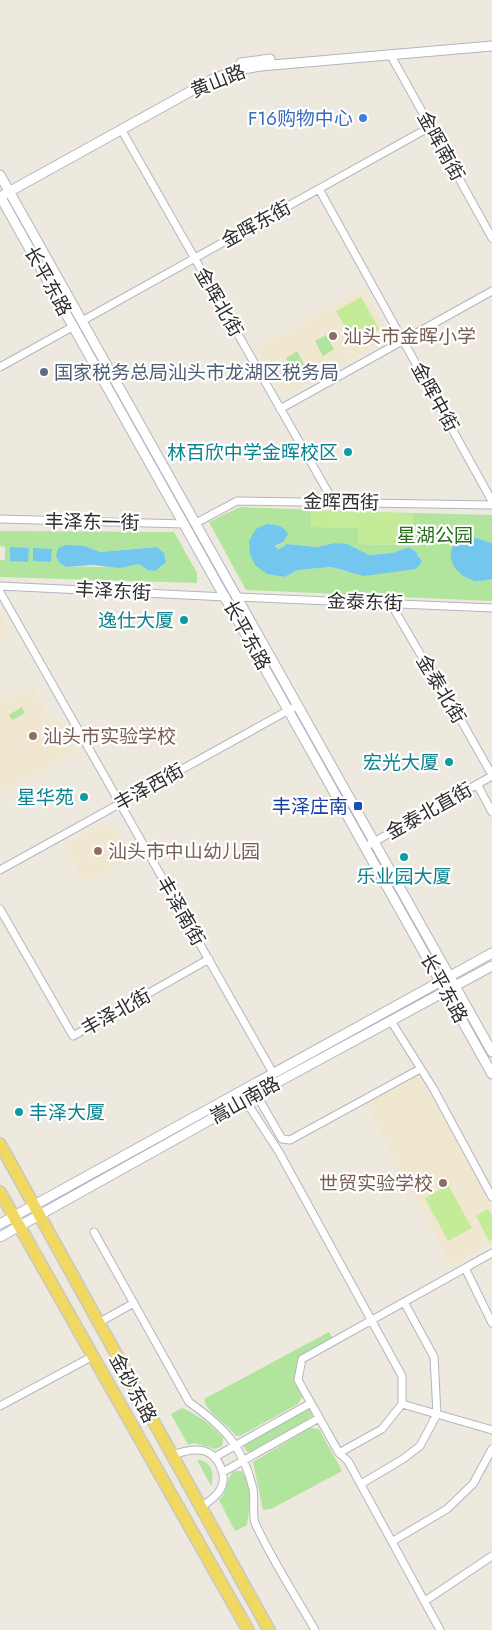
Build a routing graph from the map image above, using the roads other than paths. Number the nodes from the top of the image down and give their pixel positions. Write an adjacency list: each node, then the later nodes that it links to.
1 (492, 41): 7 (street, 黄山路)
2 (492, 46): 3 (street, 黄山路)
3 (390, 54): 4 (street, 金晖南街); 5 (street, 黄山路)
4 (430, 127): 8 (street, 金晖东街); 10 (street, 金晖南街)
5 (121, 129): 7 (street, 黄山路); 11 (street, 金晖北街)
6 (0, 175): 7 (street, 长平东路)
7 (5, 189): 9 (street, 黄山路); 13 (street, 长平东路)
8 (319, 189): 11 (street, 金晖东街); 14 (street, 金晖中街)
9 (0, 196): 13 (street, 长平东路)
10 (492, 238)
11 (194, 259): 13 (street, 金晖东街); 16 (street, 金晖北街)
12 (492, 291): 14 (street)
13 (78, 324): 15 (street, 金晖东街); 21 (street, 长平东路); 22 (street, 长平东路)
14 (404, 340): 16 (street); 18 (street, 金晖中街)
15 (0, 367)
16 (280, 409): 17 (street, 金晖北街)
17 (333, 501): 19 (street, 金晖西街); 21 (street, 金晖西街)
18 (492, 501)
19 (492, 505)
20 (0, 519): 22 (street, 丰泽东一街)
21 (196, 523): 25 (street, 长平东路)
22 (185, 524): 26 (street, 长平东路)
23 (0, 586): 26 (street, 丰泽东街)
24 (0, 592): 33 (street, 丰泽南街)
25 (237, 597): 27 (street, 金泰东街); 29 (street, 长平东路)
26 (226, 598): 30 (street, 长平东路)
27 (390, 604): 28 (street, 金泰东街); 31 (street, 金泰北街)
28 (492, 608)
29 (298, 705): 30 (street, 丰泽西街); 35 (street, 长平东路)
30 (289, 710): 33 (street, 丰泽西街); 36 (street, 长平东路)
31 (492, 775): 32 (street, 金泰北直街)
32 (477, 784): 34 (street); 35 (street, 金泰北直街)
33 (120, 803): 37 (street, 丰泽西街); 40 (street, 丰泽南街)
34 (492, 812)
35 (374, 841): 36 (street, 金泰北直街); 42 (street, 长平东路)
36 (365, 847): 43 (street, 长平东路)
37 (0, 870)
38 (0, 909): 40 (street, 丰泽北街)
39 (492, 953): 42 (street, 嵩山南路)
40 (209, 959): 49 (street, 丰泽南街)
41 (492, 966): 44 (street, 嵩山南路)
42 (450, 976): 43 (street, 嵩山南路); 44 (street, 长平东路)
43 (441, 982): 45 (street, 长平东路); 49 (street, 嵩山南路)
44 (456, 986): 45 (street, 嵩山南路); 47 (street, 长平东路)
45 (446, 992): 46 (street, 嵩山南路); 50 (street, 长平东路)
46 (391, 1021): 48 (street); 51 (street, 嵩山南路)
47 (492, 1052)
48 (420, 1069): 51 (street); 55 (street)
49 (274, 1073): 56 (street, 嵩山南路)
50 (492, 1074)
51 (256, 1094): 52 (street, 嵩山南路)
52 (245, 1100): 56 (street, 嵩山南路); 65 (street)
53 (0, 1144): 56 (main road, 金砂东路)
54 (0, 1192): 57 (main road, 金砂东路)
55 (492, 1197)
56 (36, 1210): 57 (street, 嵩山南路); 66 (main road, 金砂东路)
57 (16, 1221): 58 (street, 嵩山南路); 60 (street, 嵩山南路); 68 (main road, 金砂东路)
58 (0, 1224)
59 (94, 1232): 64 (street)
60 (0, 1237)
61 (492, 1253): 62 (street)
62 (465, 1268): 63 (street); 67 (street)
63 (404, 1302): 65 (street); 72 (street)
64 (134, 1304): 66 (street); 75 (street)
65 (371, 1320): 69 (street); 70 (street)
66 (98, 1323): 78 (main road, 金砂东路)
67 (492, 1323)
68 (93, 1356): 71 (street); 87 (main road, 金砂东路)
69 (311, 1403): 73 (street); 75 (street)
70 (402, 1404): 72 (street); 77 (street)
71 (0, 1406)
72 (437, 1414): 74 (street); 82 (street)
73 (319, 1418): 77 (street); 80 (street)
74 (492, 1430)
75 (236, 1445): 79 (street); 80 (street)
76 (492, 1449): 84 (street)
77 (339, 1453): 82 (street)
78 (171, 1456): 79 (street); 83 (main road, 金砂东路)
79 (215, 1457): 81 (street)
80 (244, 1460): 81 (street); 89 (street)
81 (222, 1472): 83 (street)
82 (361, 1484): 84 (street)
83 (200, 1508): 88 (main road, 金砂东路)
84 (393, 1541): 86 (street)
85 (492, 1556): 86 (street)
86 (425, 1601): 90 (street)
87 (248, 1630)
88 (269, 1630)
89 (315, 1630)
90 (440, 1630)

